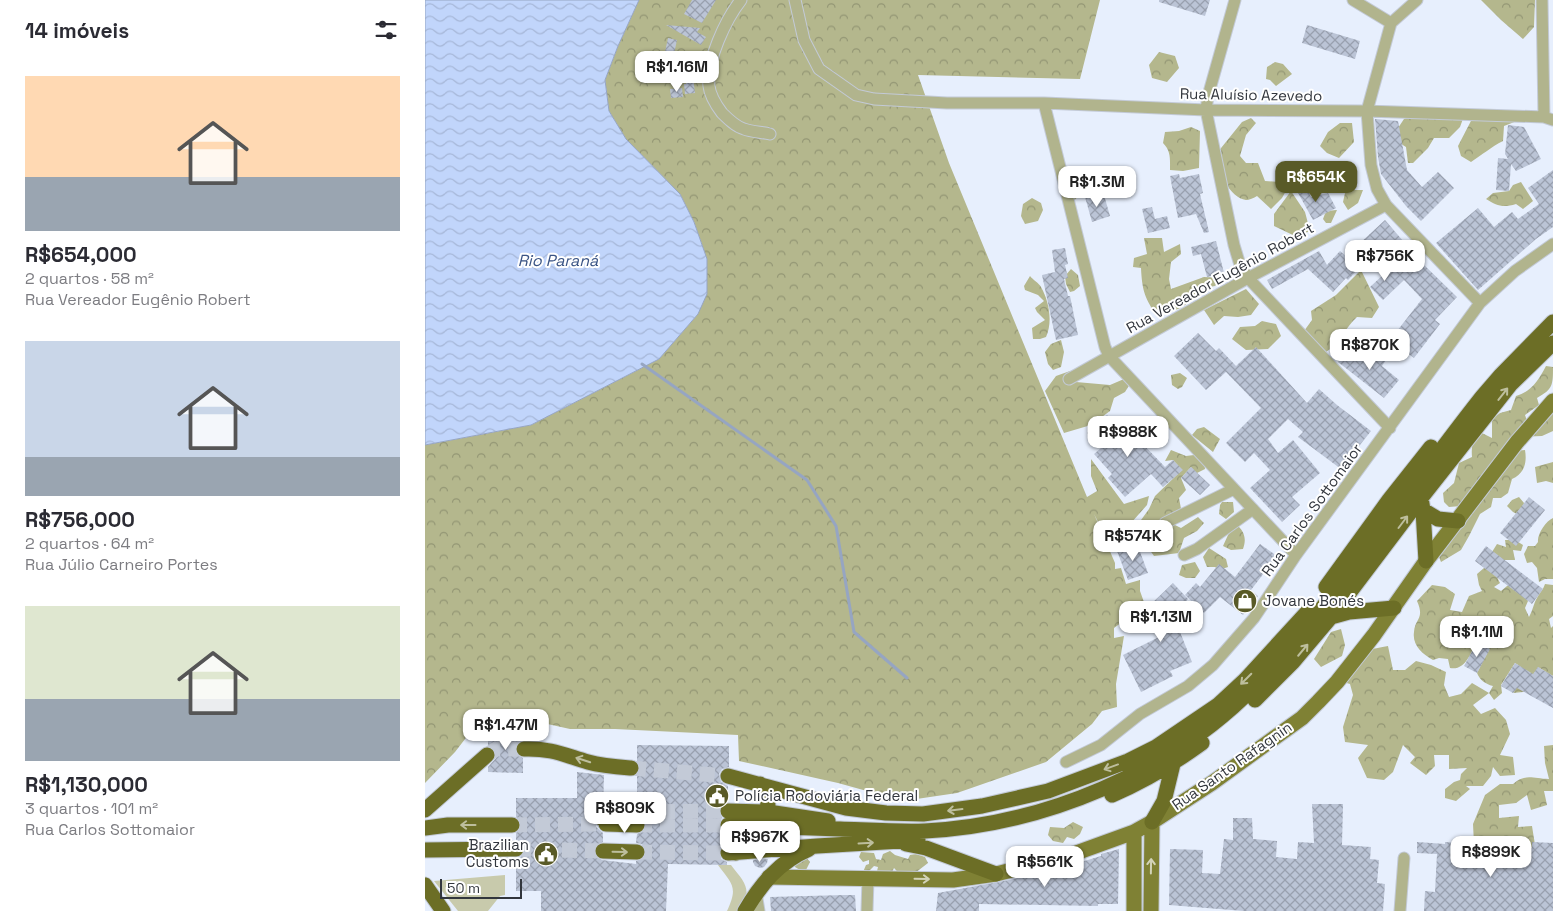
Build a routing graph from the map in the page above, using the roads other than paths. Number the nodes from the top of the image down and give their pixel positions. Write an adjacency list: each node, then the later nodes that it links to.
1 (741, 0): 12 (street)
2 (795, 0): 8 (street, Rua Aluísio Azevedo)
3 (1235, 0): 9 (street)
4 (1353, 0): 7 (street)
5 (1417, 0): 7 (street)
6 (1542, 0): 11 (street)
7 (1391, 23): 10 (street)
8 (1044, 104): 9 (street, Rua Aluísio Azevedo); 19 (street)
9 (1206, 110): 10 (street, Rua Aluísio Azevedo); 15 (street)
10 (1367, 111): 11 (street, Rua Aluísio Azevedo); 13 (street)
11 (1548, 118)
12 (770, 134)
13 (1386, 205): 15 (street, Rua Vereador Eugênio Robert); 16 (street)
14 (1553, 244): 16 (street, Rua Carlos Sottomaior)
15 (1247, 278): 19 (street, Rua Vereador Eugênio Robert); 22 (street)
16 (1481, 303): 22 (street, Rua Carlos Sottomaior)
17 (1553, 322): 23 (highway)
18 (1553, 343): 25 (highway, one-way to 18)
19 (1109, 356): 20 (street, Rua Vereador Eugênio Robert); 24 (street)
20 (1069, 379)
21 (1553, 401): 27 (main road, Rua Santo Rafagnin)
22 (1390, 428): 30 (street, Rua Carlos Sottomaior)
23 (1457, 429): 40 (highway, one-way to 40); 50 (highway)
24 (1234, 489): 26 (street); 28 (street)
25 (1422, 504): 27 (highway); 31 (highway); 33 (highway, one-way to 25)
26 (1253, 509): 29 (street); 30 (street)
27 (1458, 521): 31 (main road, Rua Santo Rafagnin)
28 (1165, 523)
29 (1184, 555)
30 (1296, 555): 36 (street, Rua Carlos Sottomaior)
31 (1426, 561): 32 (main road, Rua Santo Rafagnin)
32 (1393, 608): 33 (highway); 46 (main road, Rua Santo Rafagnin)
33 (1331, 617): 37 (highway, one-way to 33)
34 (524, 749): 38 (highway, one-way to 34)
35 (487, 755): 41 (highway)
36 (1066, 762)
37 (1173, 764): 46 (highway); 50 (highway)
38 (631, 768)
39 (728, 776): 40 (highway)
40 (760, 784): 44 (highway)
41 (425, 810)
42 (637, 818): 45 (highway)
43 (728, 818): 44 (highway)
44 (765, 819): 50 (highway); 51 (highway)
45 (602, 821)
46 (1152, 822): 49 (main road, Rua Santo Rafagnin); 67 (main road, one-way to 46)
47 (512, 825): 48 (highway, one-way to 48)
48 (425, 828)
49 (1134, 832): 57 (main road, Rua Santo Rafagnin); 66 (main road)
50 (889, 837): 51 (highway, one-way to 50); 57 (highway)
51 (817, 846): 58 (highway)
52 (516, 849): 53 (highway)
53 (425, 850)
54 (603, 851): 55 (highway, one-way to 55)
55 (637, 852)
56 (1404, 858): 68 (street)
57 (996, 874): 59 (main road, Rua Santo Rafagnin, one-way to 57)
58 (769, 877): 59 (main road, Rua Santo Rafagnin); 61 (highway)
59 (868, 878): 65 (street)
60 (425, 885): 62 (highway)
61 (756, 893): 63 (highway); 64 (street)
62 (443, 911)
63 (745, 911)
64 (759, 911)
65 (867, 911)
66 (1134, 911)
67 (1151, 911)
68 (1400, 911)

